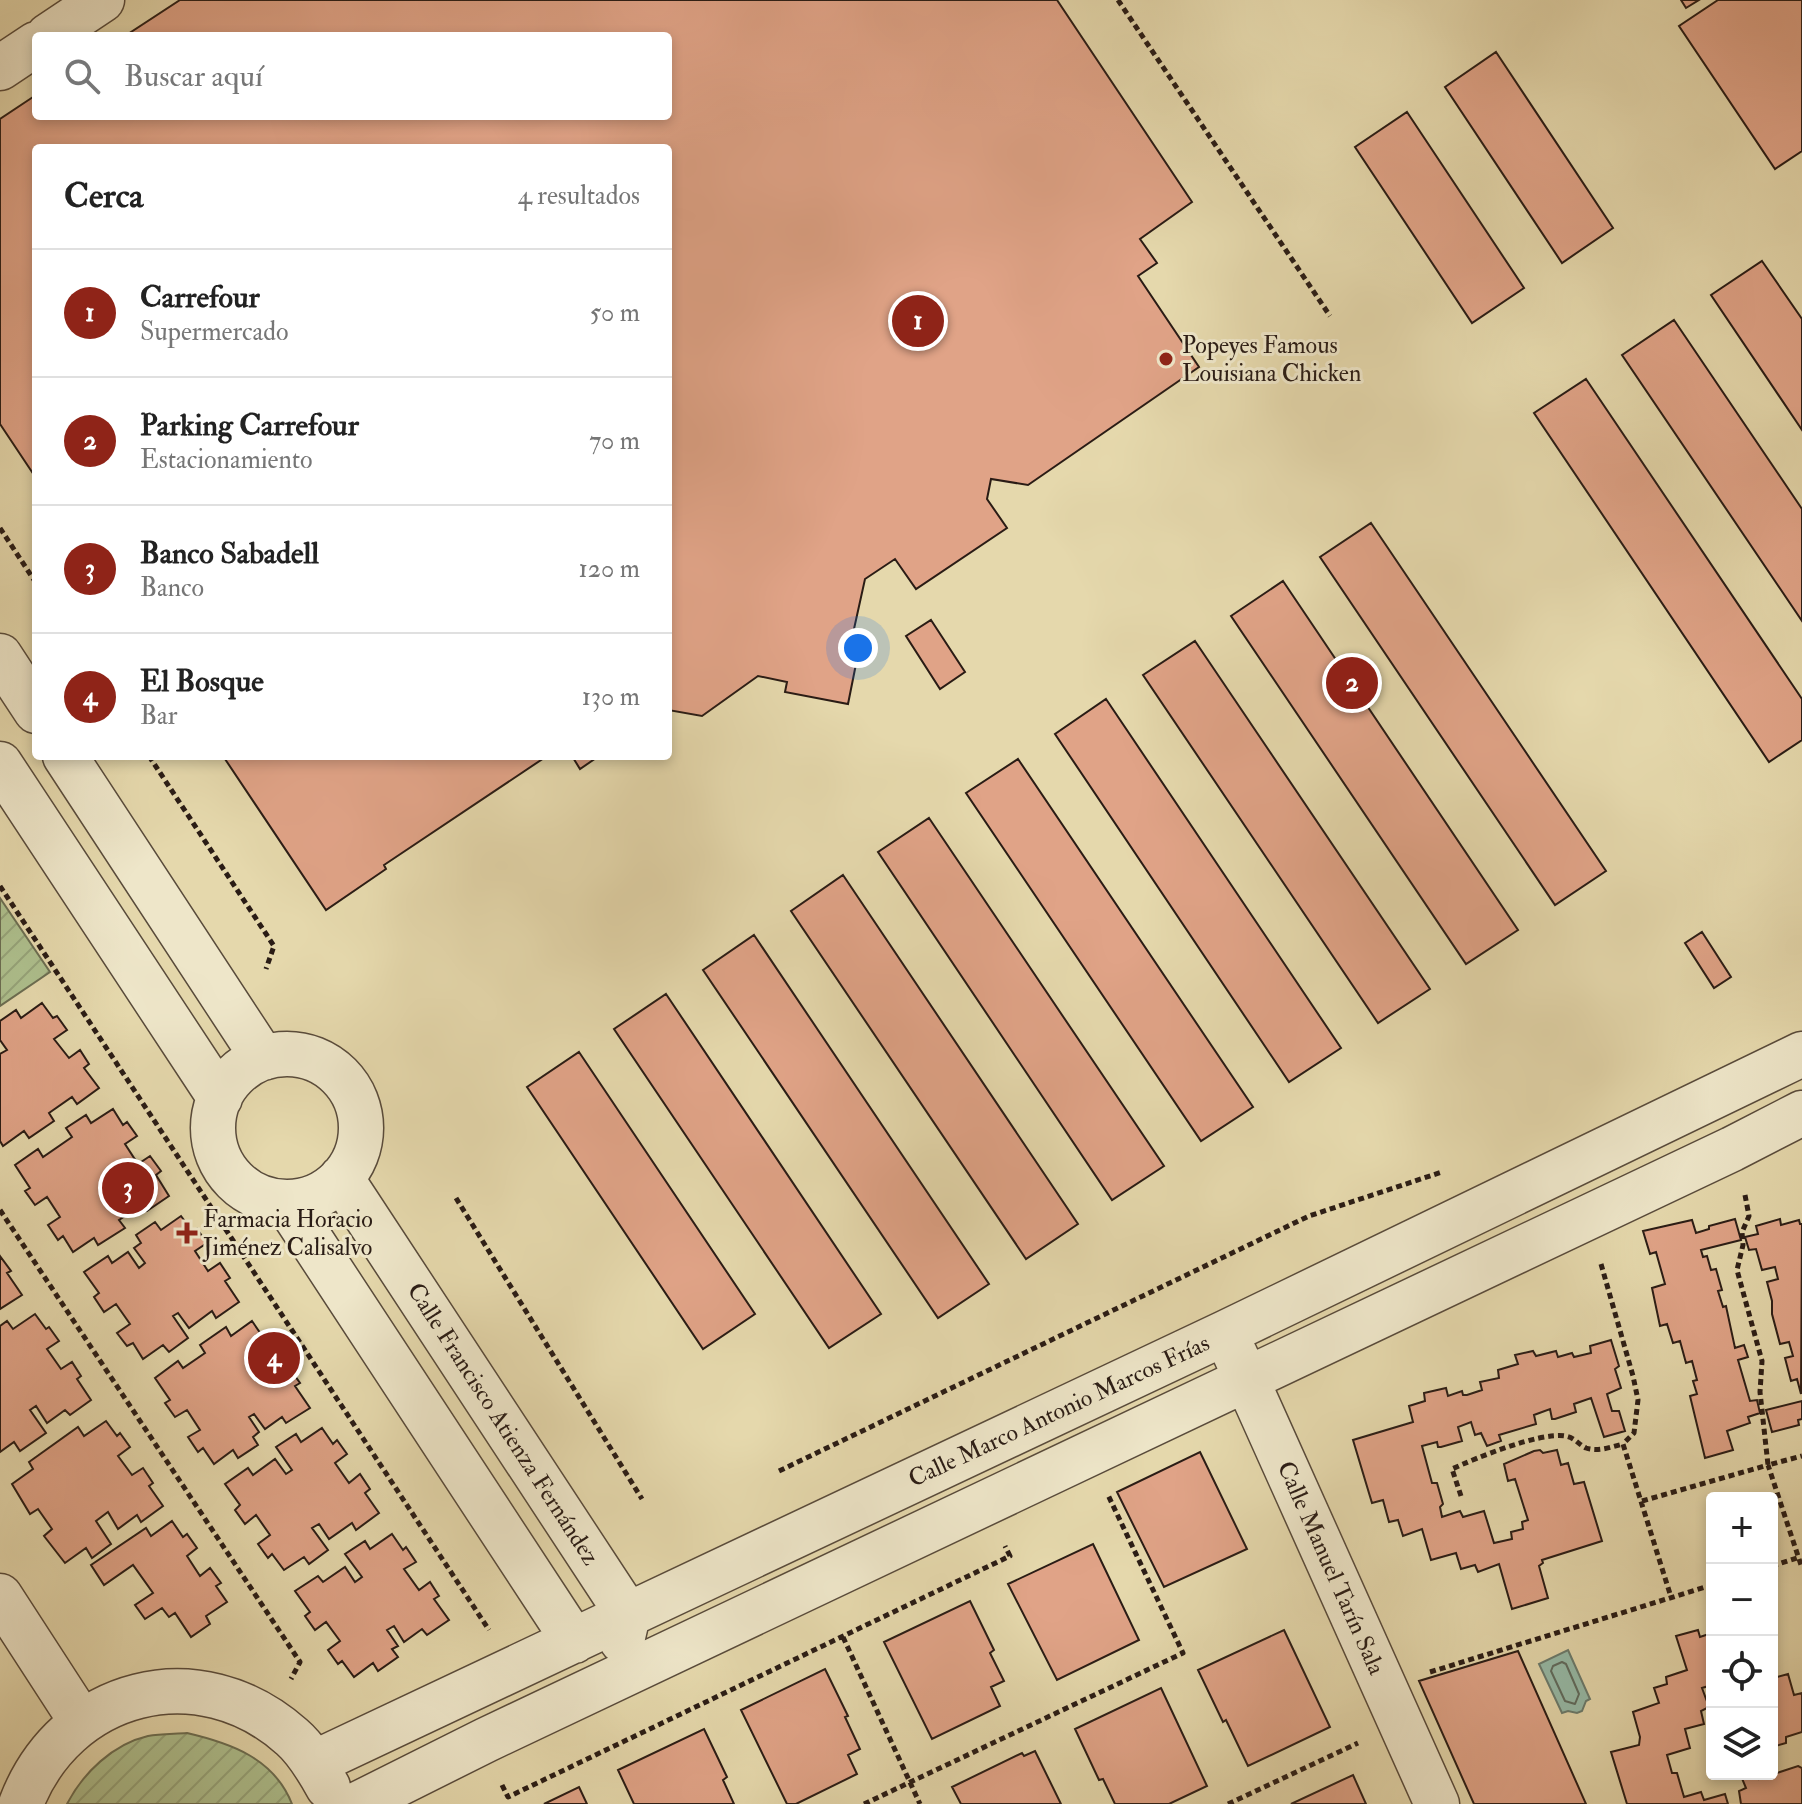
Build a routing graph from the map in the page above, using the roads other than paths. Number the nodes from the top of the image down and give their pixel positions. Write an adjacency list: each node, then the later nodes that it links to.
1 (102, 0): 2 (street)
2 (54, 32)
3 (32, 47): 4 (street)
4 (0, 68)
5 (0, 656): 6 (street)
6 (32, 705)
7 (68, 760): 10 (street)
8 (0, 764): 11 (street)
9 (1802, 1054): 15 (street, Calle Marco Antonio Marcos Frías)
10 (263, 1058): 11 (street); 13 (street)
11 (220, 1098): 14 (street)
12 (1802, 1113): 16 (street)
13 (341, 1178): 14 (street); 18 (street, Calle Francisco Atienza Fernández)
14 (286, 1202): 19 (street)
15 (1225, 1333): 16 (street, Calle Manuel Tarín Sala); 18 (street, Calle Marco Antonio Marcos Frías)
16 (1246, 1379): 20 (street); 26 (street, Calle Manuel Tarín Sala)
17 (0, 1596): 21 (street)
18 (628, 1615): 19 (street, Calle Marco Antonio Marcos Frías); 20 (street)
19 (574, 1641): 22 (street, Calle Marco Antonio Marcos Frías)
20 (614, 1680): 25 (street)
21 (81, 1721): 22 (street); 23 (street)
22 (314, 1763): 24 (street)
23 (21, 1804)
24 (334, 1804)
25 (358, 1804)
26 (1437, 1804)

